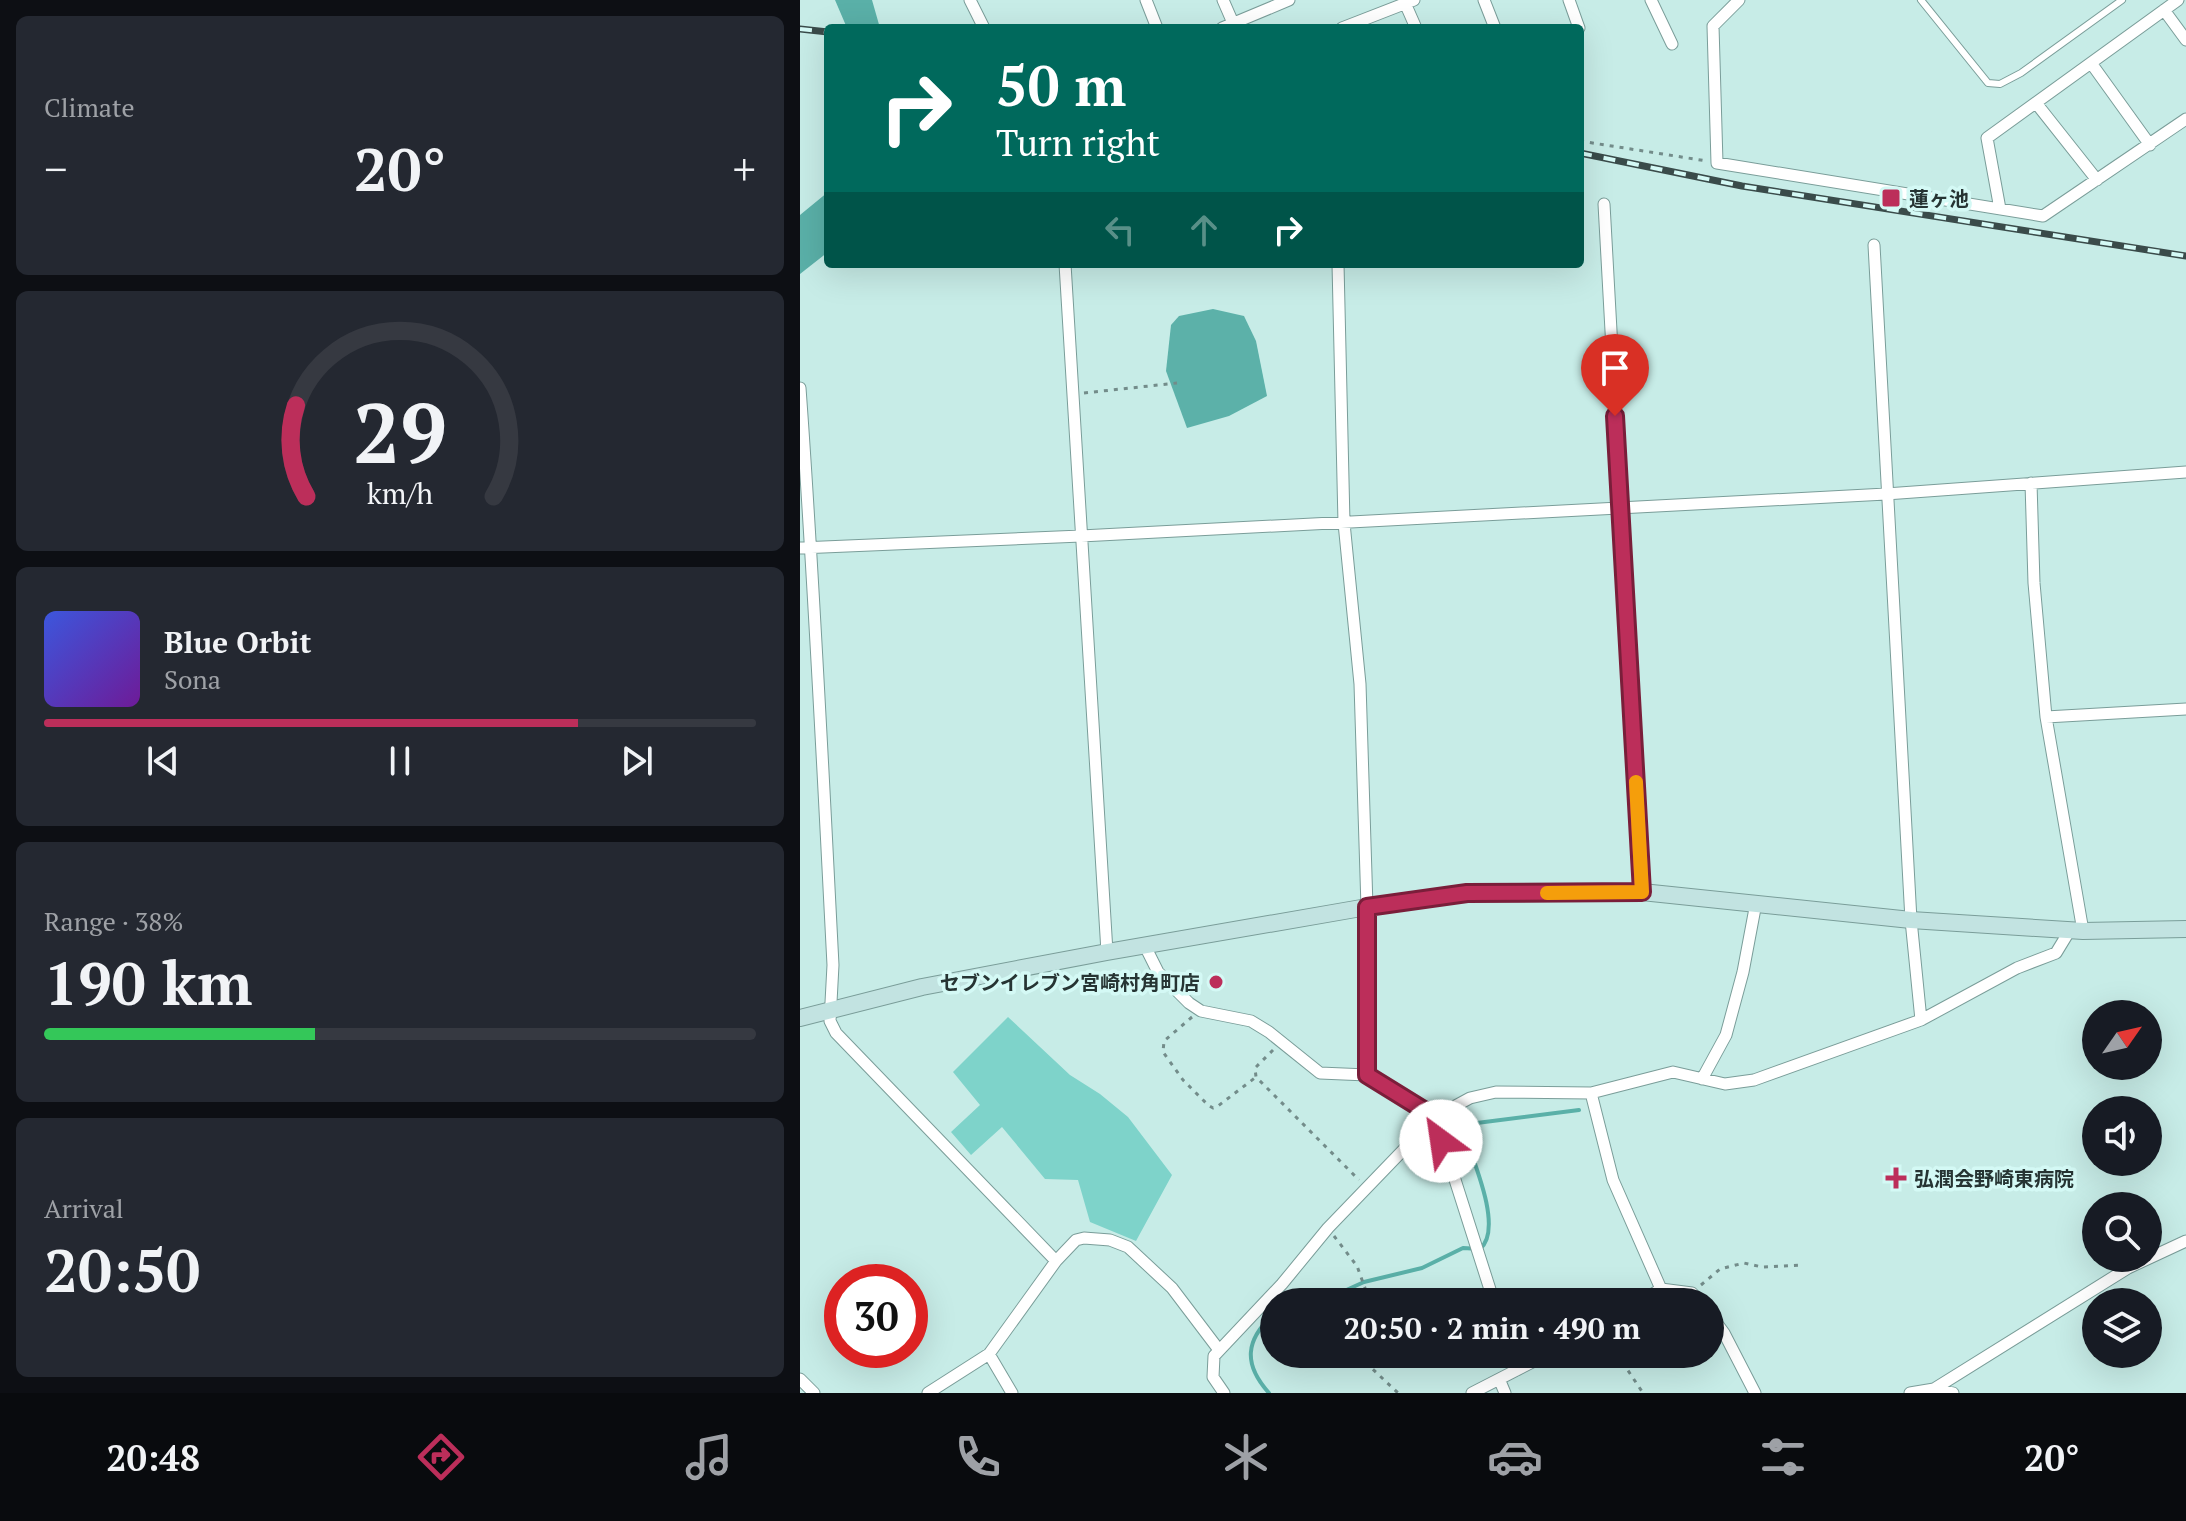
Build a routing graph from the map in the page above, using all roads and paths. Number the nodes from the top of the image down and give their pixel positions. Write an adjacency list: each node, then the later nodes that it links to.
1 (970, 0): 15 (street)
2 (1146, 0): 16 (street)
3 (1223, 0): 17 (street)
4 (1289, 0): 18 (street)
5 (1484, 0): 20 (street)
6 (1569, 0): 21 (street)
7 (1651, 0): 23 (street)
8 (1739, 0): 29 (street)
9 (1921, 0): 10 (lane)
10 (2122, 0)
11 (2178, 0): 13 (street)
12 (1410, 2): 14 (street); 19 (street)
13 (2164, 10): 22 (street); 24 (street)
14 (1369, 23)
15 (982, 24)
16 (1155, 24)
17 (1227, 24)
18 (1232, 24)
19 (1415, 24)
20 (1493, 24)
21 (1578, 24)
22 (2186, 40)
23 (1672, 44)
24 (2091, 63): 25 (street); 28 (street)
25 (2036, 103): 30 (street); 32 (street)
26 (2185, 122): 28 (street)
27 (1584, 142): 29 (path)
28 (2150, 145): 30 (street)
29 (1717, 163): 32 (street)
30 (2097, 180): 32 (street)
31 (1604, 204): 42 (street)
32 (2000, 209)
33 (1874, 245): 41 (street)
34 (1065, 268): 38 (street)
35 (1338, 268): 43 (street)
36 (1177, 383): 38 (path)
37 (800, 388): 45 (street)
38 (1073, 394): 44 (street)
39 (2186, 472): 40 (street)
40 (2031, 483): 41 (street); 47 (street)
41 (1886, 494): 42 (street); 51 (street)
42 (1620, 507): 43 (street); 48 (street)
43 (1344, 523): 44 (street); 50 (street)
44 (1081, 536): 45 (street); 55 (street)
45 (806, 548): 56 (street)
46 (2186, 709): 47 (street)
47 (2046, 717): 53 (street)
48 (1642, 892): 49 (street); 50 (street)
49 (1756, 903): 51 (street); 63 (street)
50 (1367, 907): 54 (street); 61 (street)
51 (1911, 920): 53 (street); 59 (street)
52 (2186, 929): 53 (street)
53 (2076, 930): 59 (street)
54 (1145, 946): 55 (street); 57 (street)
55 (1107, 952): 56 (street)
56 (830, 1009): 58 (street); 69 (street)
57 (1200, 1010): 60 (street); 62 (path)
58 (800, 1018)
59 (1921, 1020): 63 (street)
60 (1281, 1041): 61 (street); 62 (path)
61 (1367, 1075): 65 (street)
62 (1256, 1077): 66 (path)
63 (1702, 1079): 64 (street)
64 (1591, 1093): 65 (street); 73 (street)
65 (1435, 1117): 66 (street); 72 (street)
66 (1367, 1188): 67 (street)
67 (1328, 1228): 71 (path); 76 (street)
68 (2186, 1241): 84 (street)
69 (1056, 1261): 76 (street); 77 (street)
70 (1803, 1265): 74 (path)
71 (1363, 1288)
72 (1489, 1288)
73 (1661, 1288)
74 (1705, 1288)
75 (1724, 1333): 93 (street)
76 (1219, 1350): 88 (street)
77 (989, 1354): 86 (street); 87 (street)
78 (1371, 1368): 89 (path)
79 (1521, 1368): 81 (street)
80 (1626, 1368): 92 (path)
81 (1517, 1370): 83 (street)
82 (800, 1379): 85 (street)
83 (1500, 1381): 90 (street); 91 (street)
84 (1934, 1389): 94 (street); 95 (street)
85 (814, 1393)
86 (928, 1393)
87 (1012, 1393)
88 (1224, 1393)
89 (1398, 1393)
90 (1472, 1393)
91 (1505, 1393)
92 (1643, 1393)
93 (1755, 1393)
94 (1910, 1393)
95 (1953, 1393)

